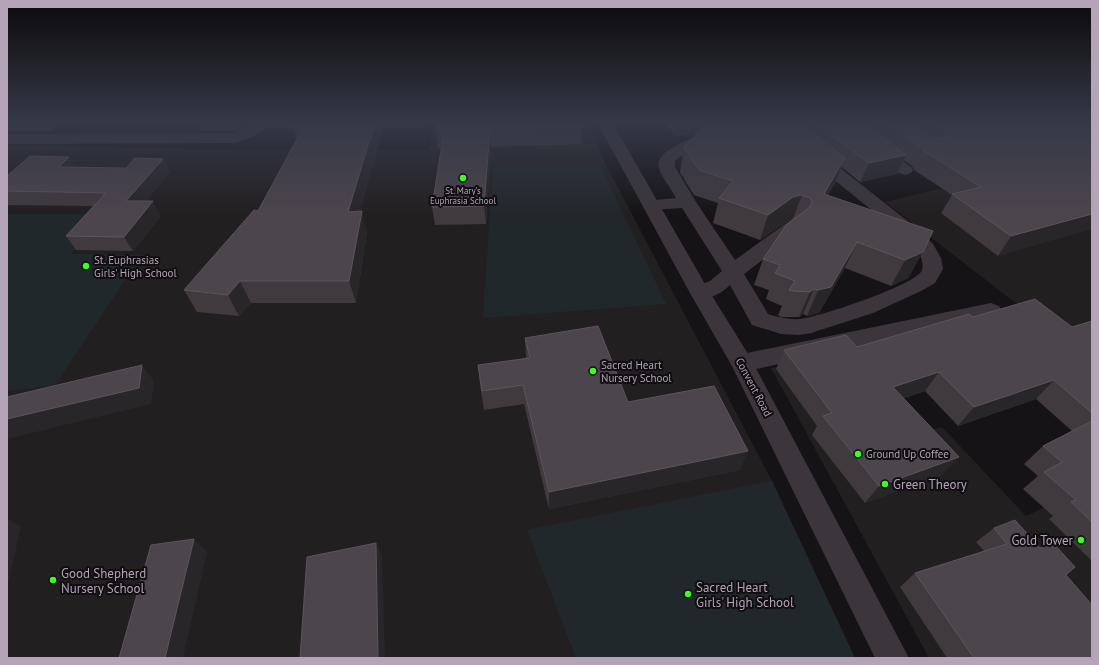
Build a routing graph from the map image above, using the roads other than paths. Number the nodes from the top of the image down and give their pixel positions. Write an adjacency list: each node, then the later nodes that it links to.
1 (620, 153): 7 (street, Convent Road)
2 (675, 153): 6 (street)
3 (811, 153): 9 (street)
4 (881, 153): 5 (street)
5 (904, 170)
6 (687, 202): 7 (street); 9 (street)
7 (652, 205): 10 (street, Convent Road)
8 (792, 228): 9 (street)
9 (733, 272): 10 (street)
10 (700, 293): 12 (street, Convent Road)
11 (992, 311): 12 (street)
12 (742, 363): 13 (street, Convent Road)
13 (892, 658)

